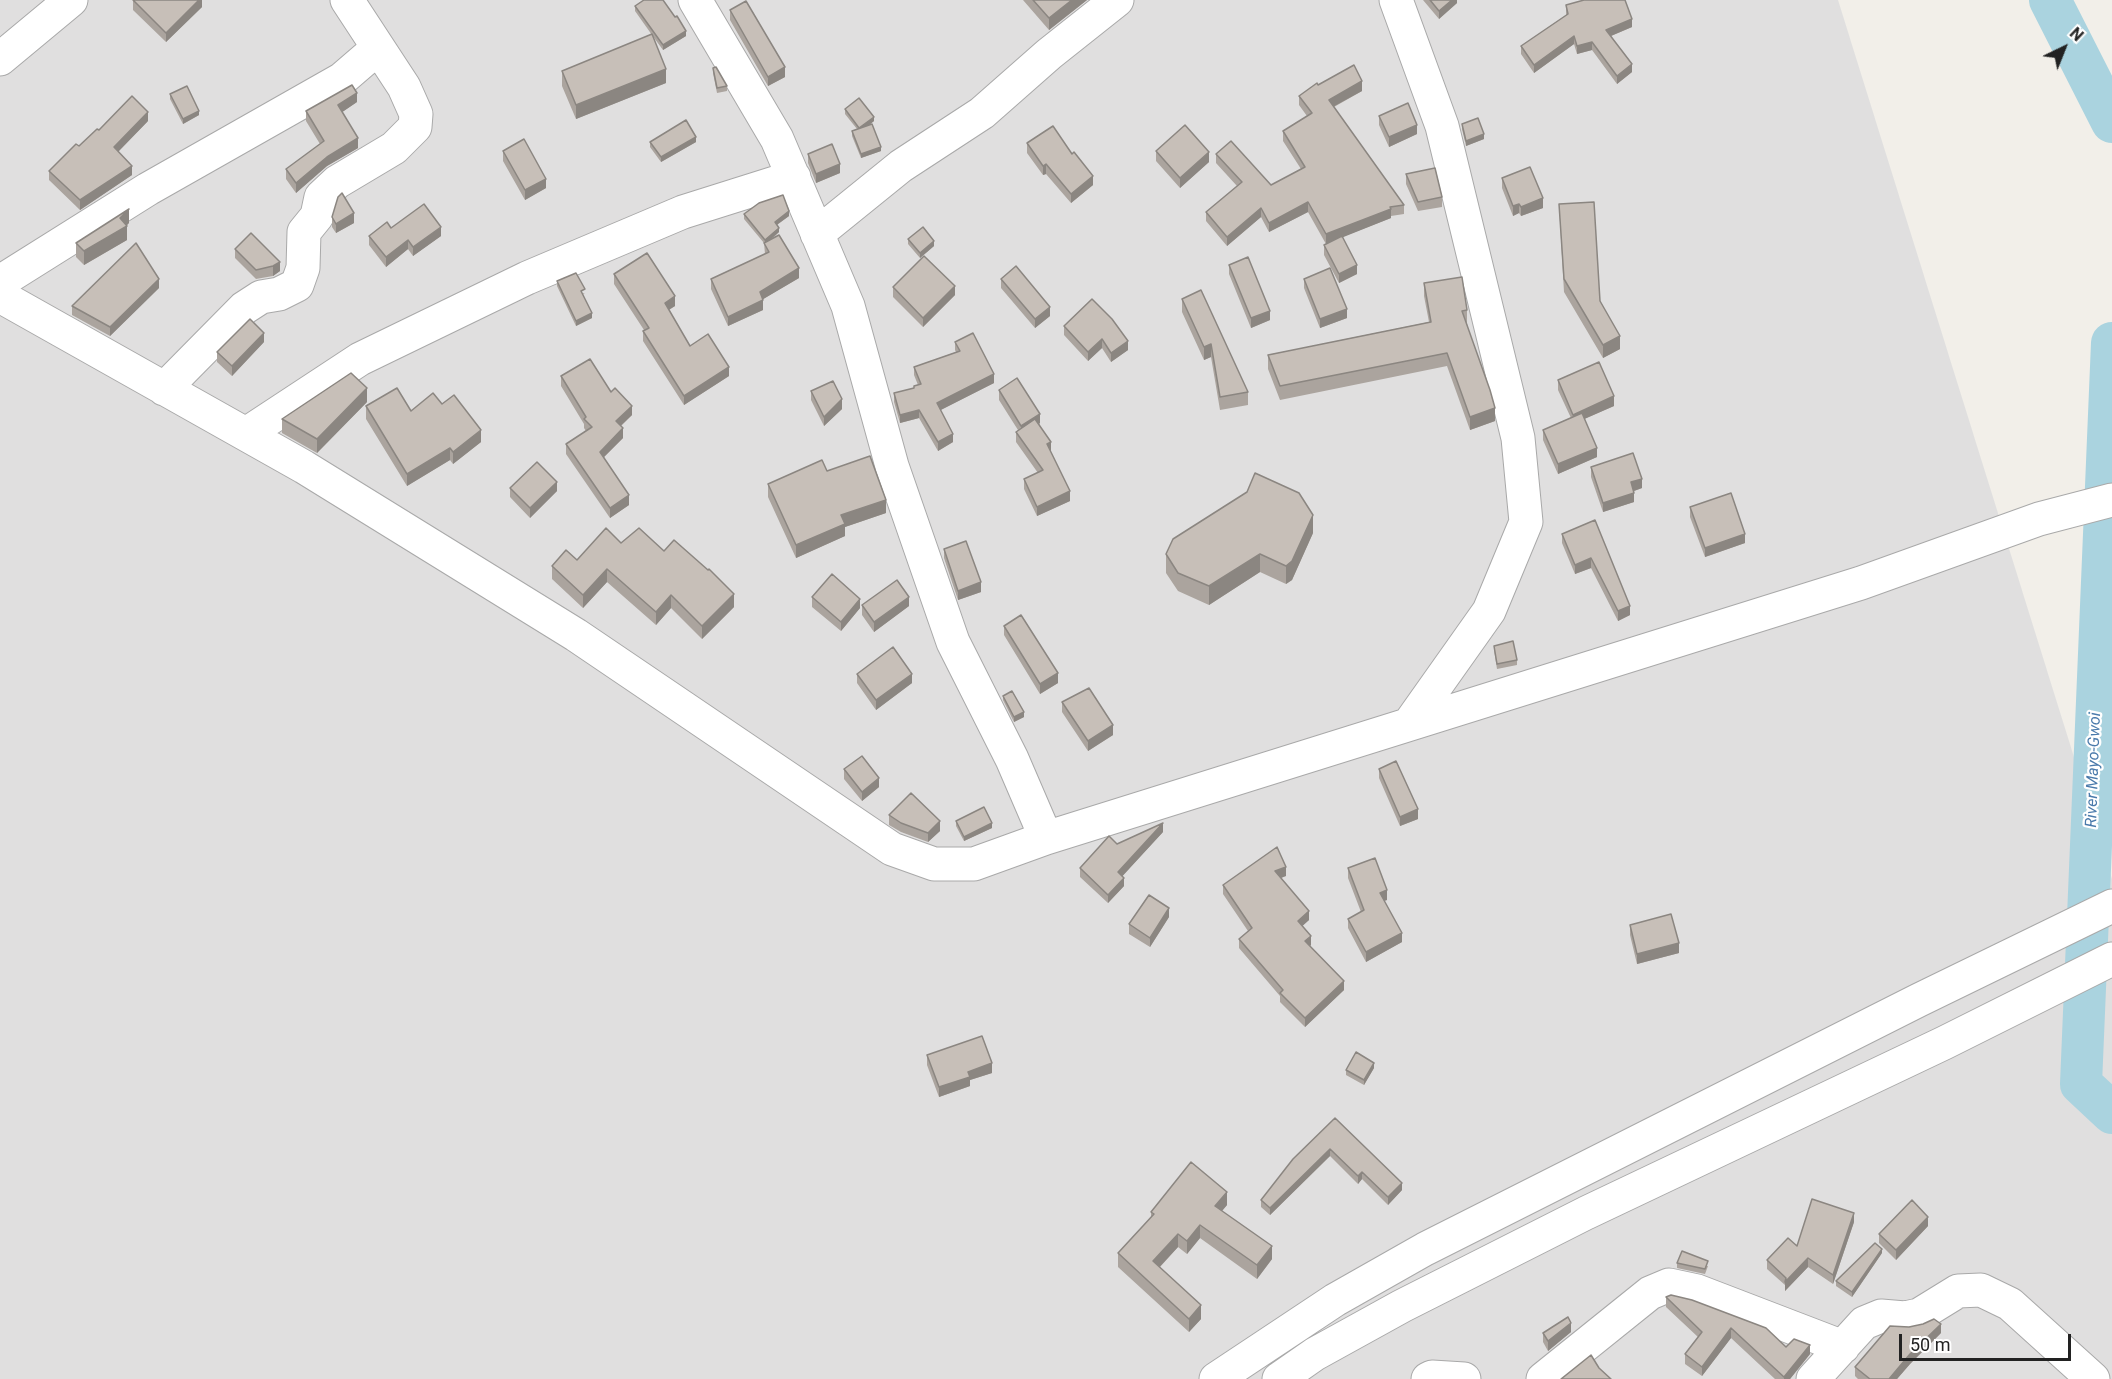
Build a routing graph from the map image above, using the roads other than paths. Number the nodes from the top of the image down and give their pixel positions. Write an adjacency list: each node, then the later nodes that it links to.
1 (71, 0): 7 (street)
2 (347, 0): 6 (street)
3 (696, 0): 8 (street)
4 (1118, 0): 9 (street)
5 (1396, 0): 15 (street)
6 (378, 48): 10 (street); 12 (street)
7 (0, 59)
8 (794, 177): 9 (street); 13 (street)
9 (818, 234): 16 (street)
10 (0, 282)
11 (0, 296): 12 (street)
12 (164, 389): 13 (street)
13 (246, 434): 16 (street)
14 (2112, 500): 15 (street)
15 (1409, 724): 16 (street)
16 (1046, 838)
17 (2109, 907): 20 (street)
18 (2112, 959): 21 (street)
19 (1843, 1347): 24 (street); 25 (street); 26 (street)
20 (1216, 1379)
21 (1279, 1379)
22 (1428, 1379): 23 (street)
23 (1464, 1379)
24 (1543, 1379)
25 (1813, 1379)
26 (2093, 1379)

